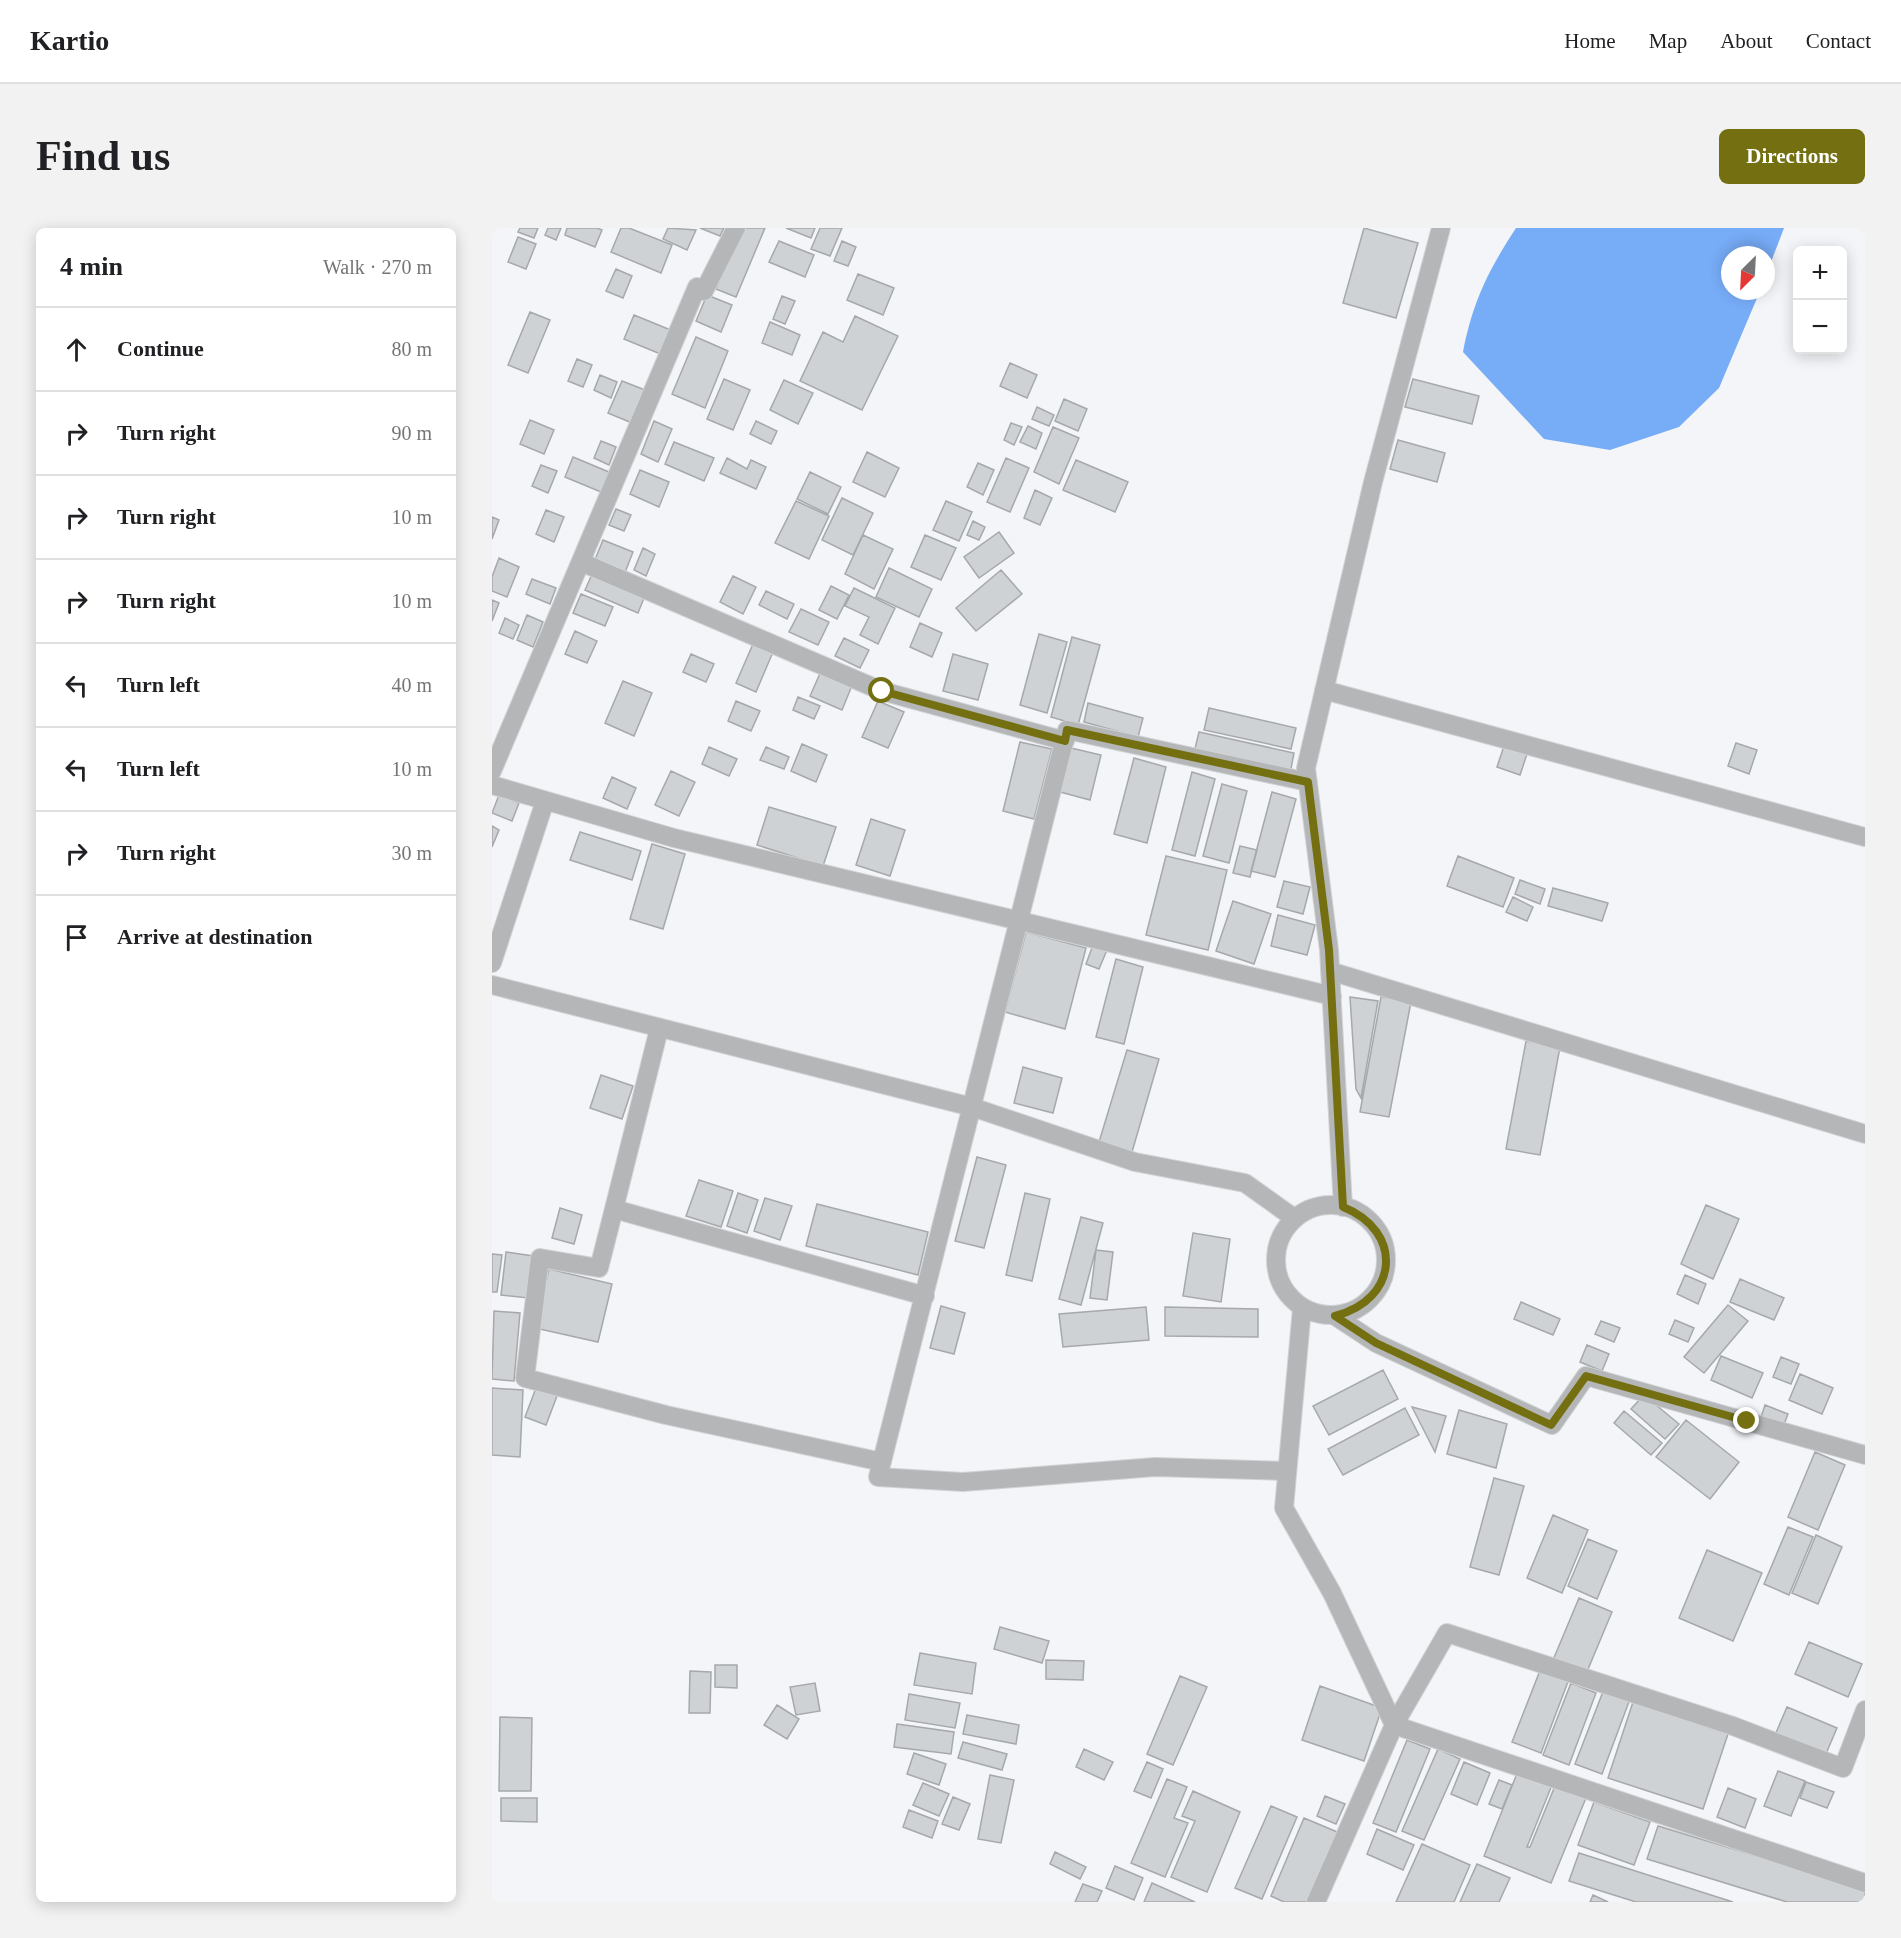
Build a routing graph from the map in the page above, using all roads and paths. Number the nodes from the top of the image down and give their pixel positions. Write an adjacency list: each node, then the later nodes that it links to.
1 (736, 228): 3 (street)
2 (1441, 228): 4 (street)
3 (581, 562): 5 (street); 6 (street)
4 (1324, 690): 7 (street); 10 (street)
5 (1065, 741): 7 (street); 11 (street)
6 (492, 771)
7 (1308, 782): 13 (street)
8 (492, 785): 9 (street)
9 (545, 801): 11 (street); 12 (street)
10 (1865, 837)
11 (1019, 923): 15 (street); 17 (street)
12 (492, 963)
13 (1330, 971): 15 (street); 18 (street)
14 (492, 985): 16 (street)
15 (1332, 996): 19 (street)
16 (660, 1029): 17 (street); 20 (street)
17 (972, 1107): 21 (street); 22 (street)
18 (1865, 1134)
19 (1343, 1207): 21 (street); 24 (street)
20 (614, 1209): 22 (street); 26 (street)
21 (1294, 1218): 23 (street)
22 (925, 1296): 26 (street)
23 (1302, 1308): 24 (street); 27 (street)
24 (1335, 1316): 25 (street)
25 (1865, 1455)
26 (882, 1462): 27 (street)
27 (1287, 1471): 29 (street)
28 (1865, 1710): 29 (street)
29 (1394, 1725): 30 (street); 31 (street)
30 (1865, 1883)
31 (1316, 1902)

